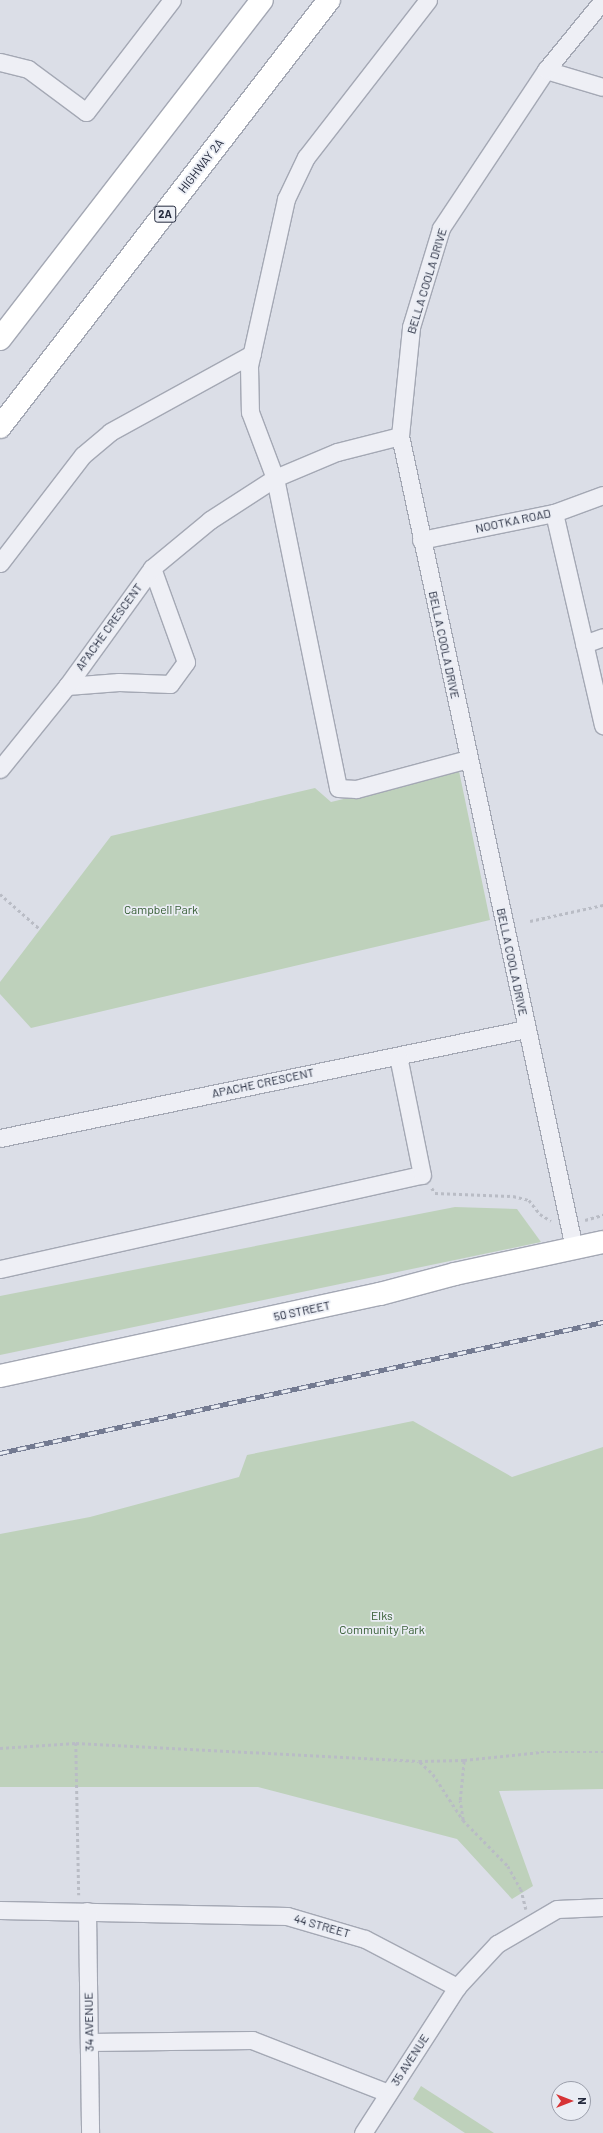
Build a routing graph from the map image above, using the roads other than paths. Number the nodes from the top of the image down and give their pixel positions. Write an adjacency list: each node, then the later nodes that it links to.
1 (172, 0): 6 (street)
2 (262, 0): 9 (main road)
3 (329, 0): 11 (main road, HIGHWAY 2A / 2A)
4 (428, 0): 10 (street)
5 (603, 0): 7 (street, BELLA COOLA DRIVE)
6 (0, 62)
7 (546, 70): 8 (street); 12 (street, BELLA COOLA DRIVE)
8 (603, 86)
9 (0, 340)
10 (252, 354): 13 (street); 17 (street)
11 (0, 427)
12 (400, 436): 13 (street, APACHE CRESCENT); 16 (street, BELLA COOLA DRIVE)
13 (275, 478): 18 (street, APACHE CRESCENT); 23 (street)
14 (603, 495): 15 (street, NOOTKA ROAD)
15 (554, 513): 16 (street, NOOTKA ROAD); 20 (street)
16 (421, 540): 23 (street, BELLA COOLA DRIVE)
17 (0, 563)
18 (152, 568): 21 (street, APACHE CRESCENT); 21 (street, APACHE CRESCENT)
19 (603, 637): 20 (street)
20 (584, 644): 22 (street)
21 (67, 686): 24 (street, APACHE CRESCENT)
22 (603, 725)
23 (468, 759): 25 (street, BELLA COOLA DRIVE)
24 (0, 770)
25 (526, 1029): 26 (street, APACHE CRESCENT); 29 (street, BELLA COOLA DRIVE)
26 (398, 1056): 27 (street, APACHE CRESCENT); 30 (street)
27 (0, 1138)
28 (603, 1242): 29 (main road, 50 STREET)
29 (574, 1248): 31 (main road, 50 STREET)
30 (0, 1269)
31 (0, 1376)
32 (603, 1908): 35 (street)
33 (0, 1910): 34 (street, 44 STREET)
34 (80, 1911): 35 (street, 44 STREET); 36 (street, 34 AVENUE)
35 (457, 1987): 37 (street, 35 AVENUE)
36 (89, 2042): 37 (street); 38 (street, 34 AVENUE)
37 (388, 2093): 39 (street, 35 AVENUE)
38 (90, 2133)
39 (362, 2133)

